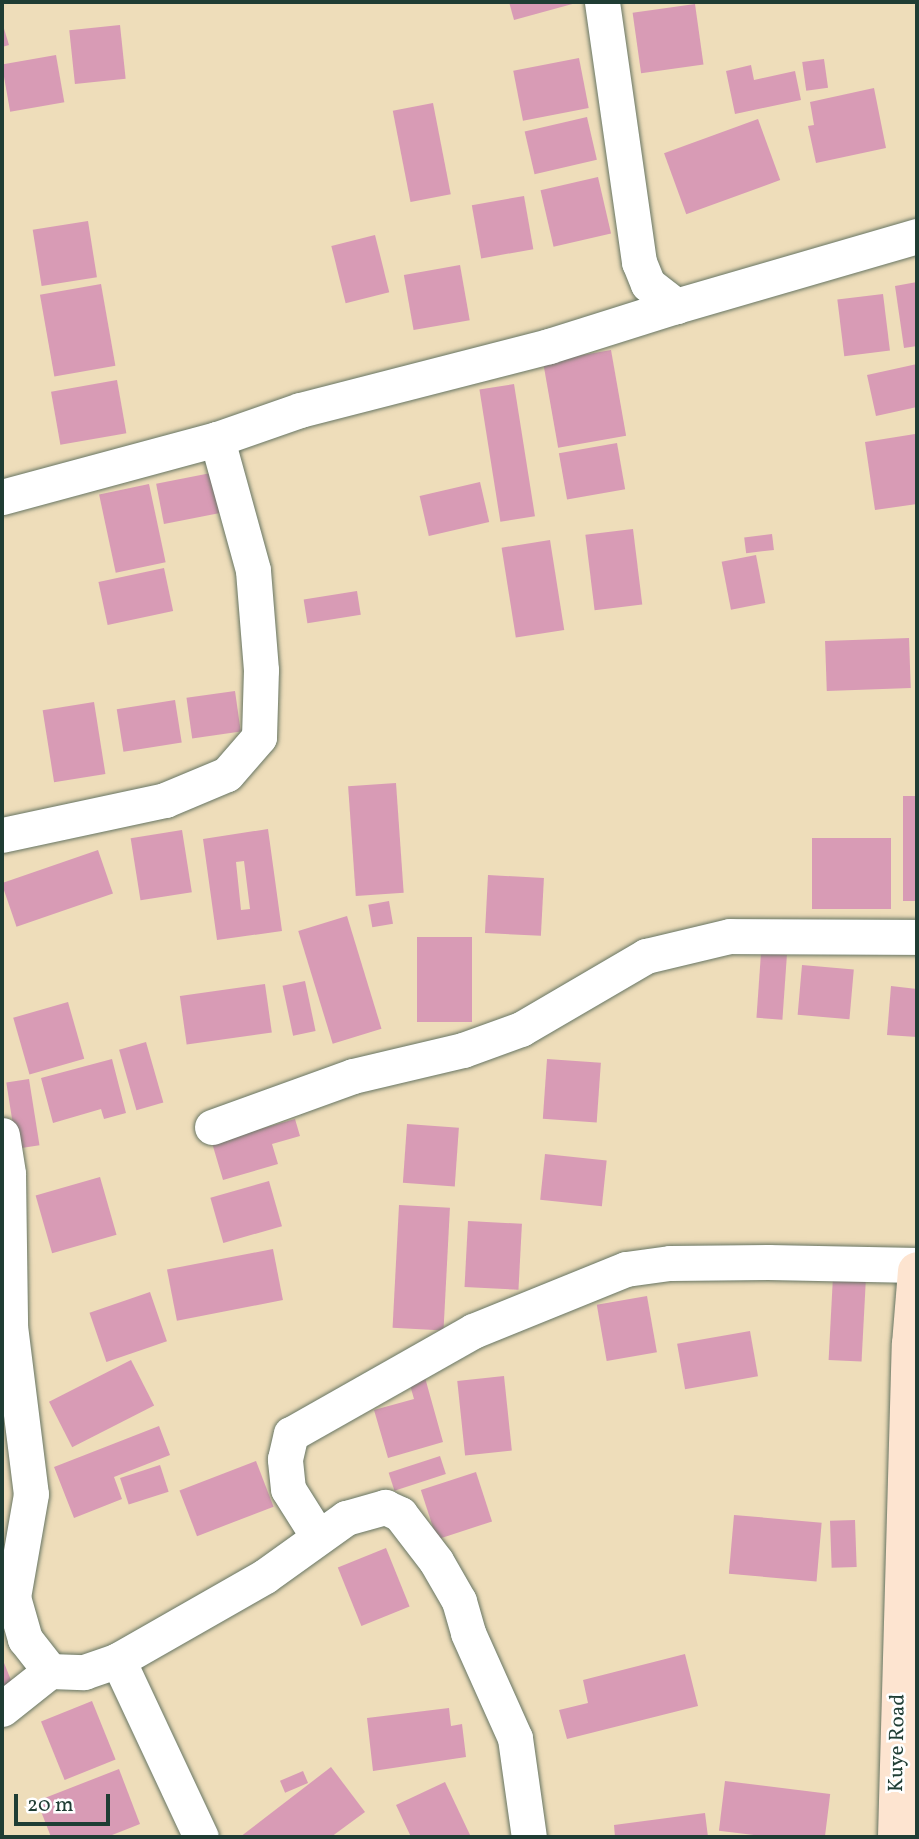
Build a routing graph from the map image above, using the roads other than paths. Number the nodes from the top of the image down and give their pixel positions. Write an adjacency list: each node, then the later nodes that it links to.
1 (602, 2): 3 (street)
2 (917, 236): 3 (street)
3 (676, 306): 4 (street)
4 (217, 439): 5 (street); 6 (street)
5 (2, 497)
6 (2, 835)
7 (917, 937): 8 (street)
8 (212, 1127)
9 (2, 1135): 15 (street)
10 (917, 1265): 13 (street)
11 (917, 1272): 12 (street, Kuye Road)
12 (914, 1346): 19 (street, Kuye Road)
13 (317, 1535): 14 (street); 18 (street)
14 (118, 1660): 15 (street); 17 (street)
15 (50, 1671): 16 (street)
16 (2, 1709)
17 (201, 1837)
18 (529, 1837)
19 (897, 1837)

